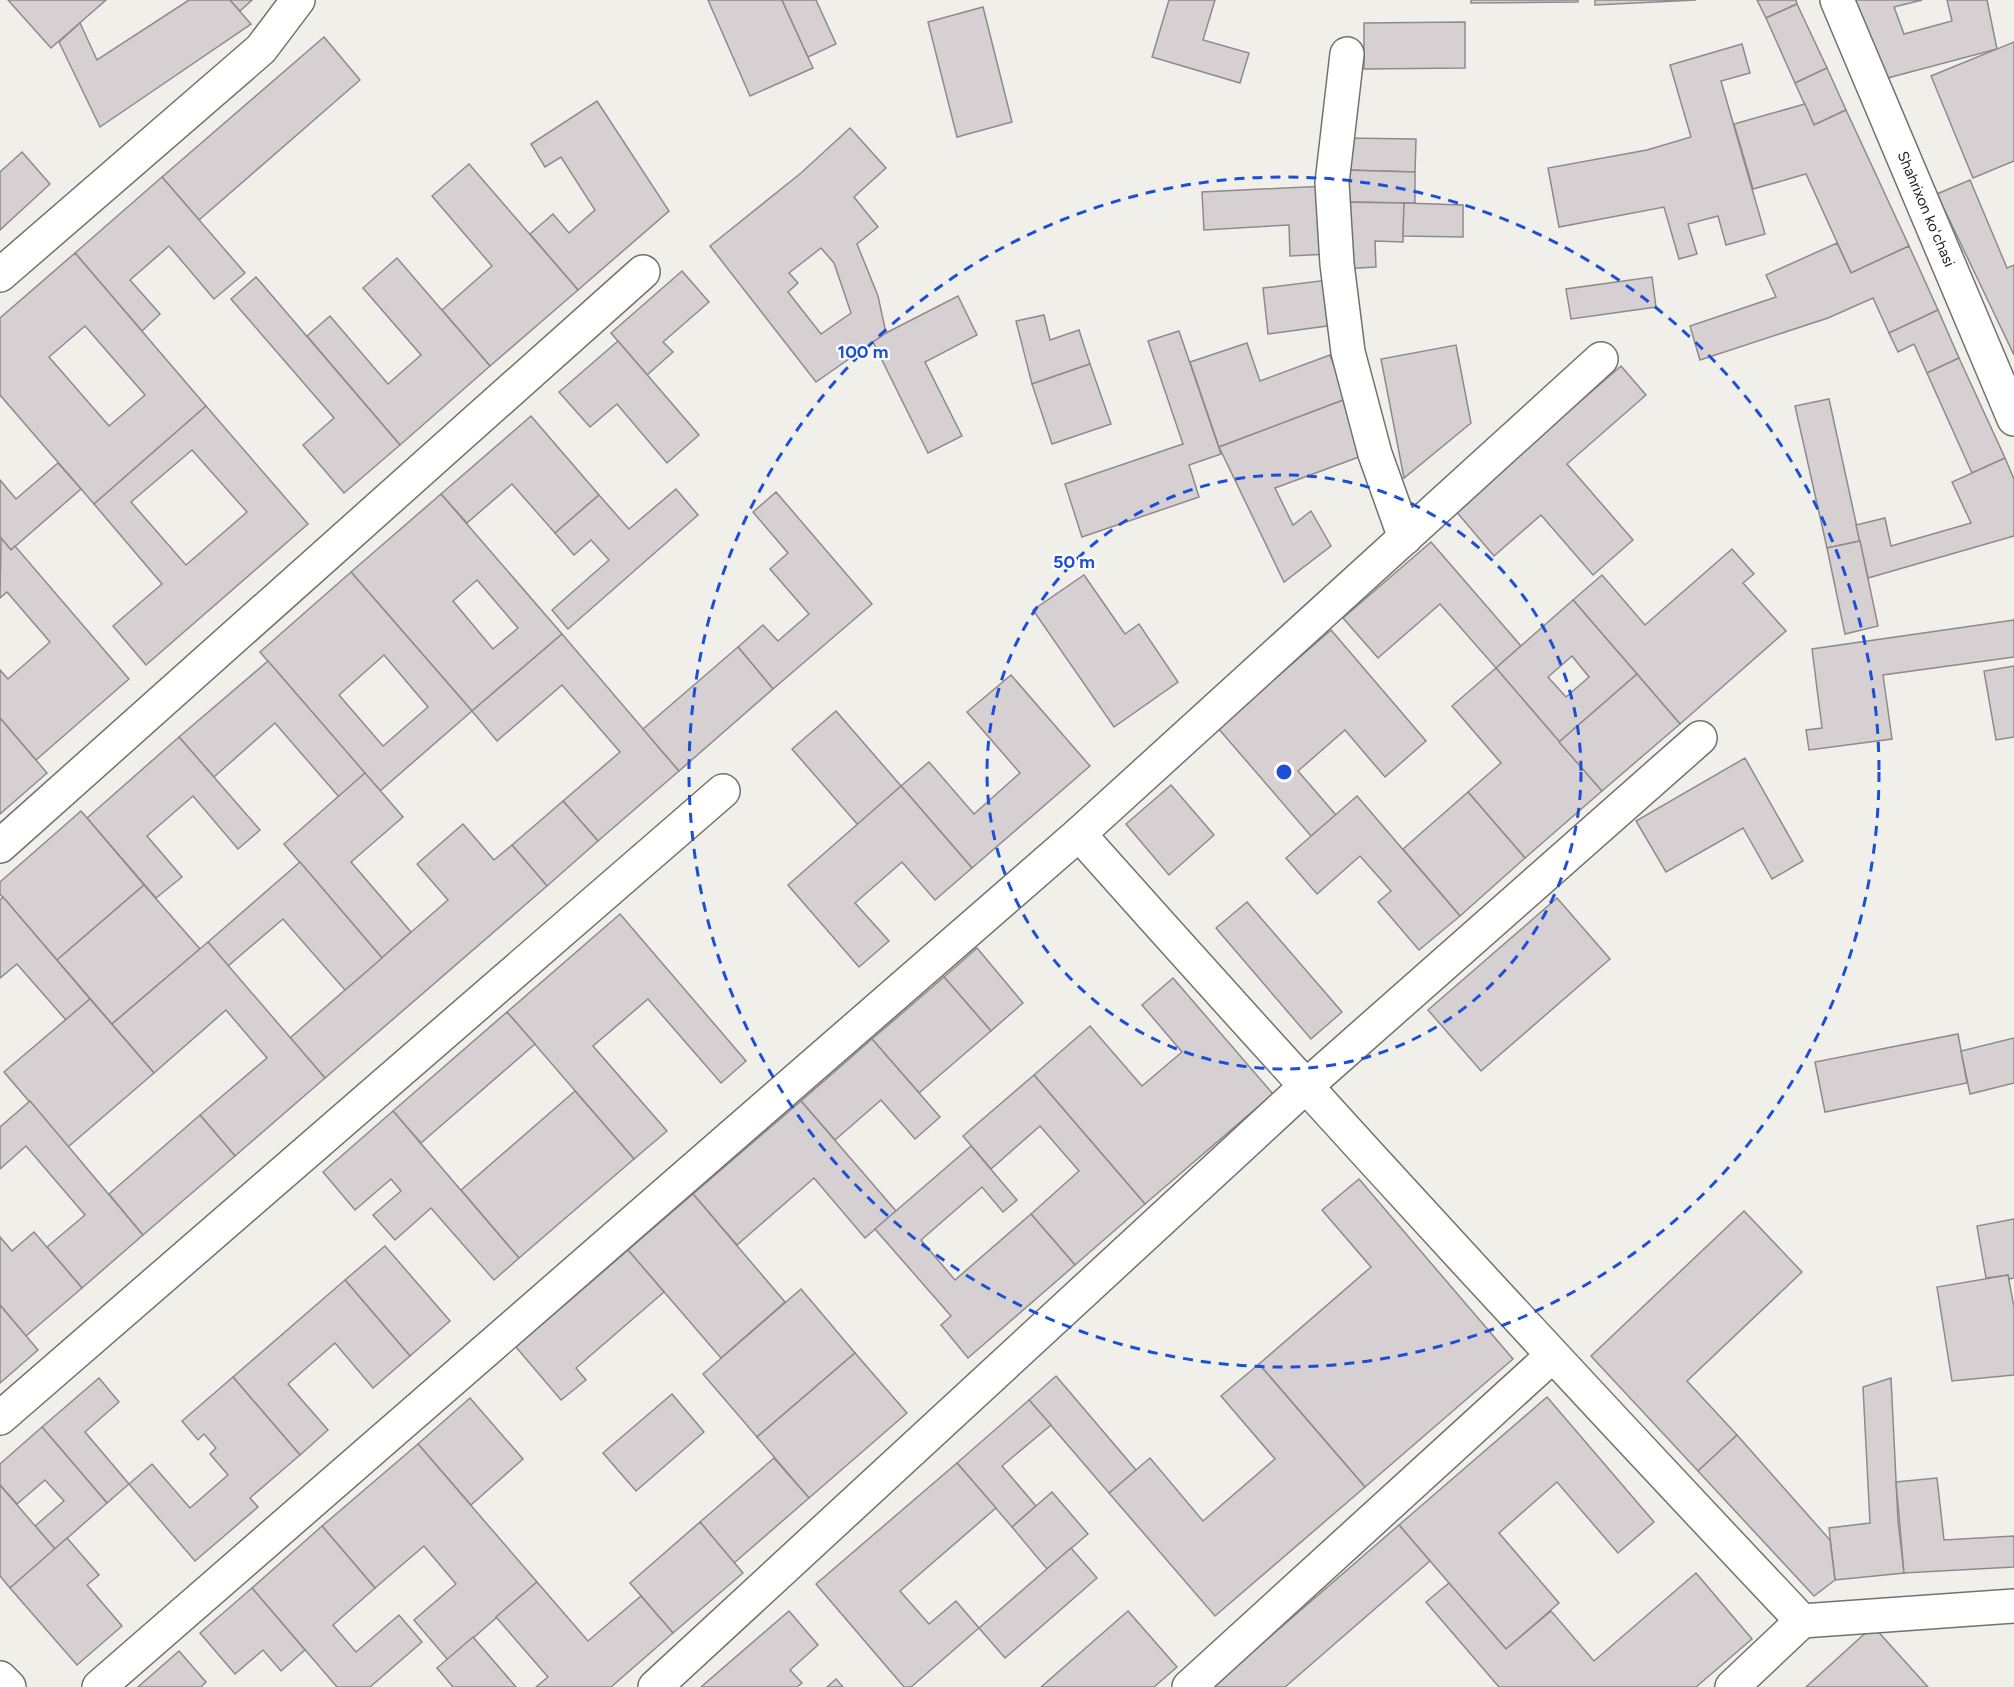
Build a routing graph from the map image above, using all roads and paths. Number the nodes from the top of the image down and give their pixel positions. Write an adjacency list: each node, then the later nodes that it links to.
1 (298, 0): 5 (street)
2 (1837, 0): 7 (street, Shahrixon koʻchasi)
3 (1347, 54): 8 (street)
4 (643, 272): 12 (street)
5 (0, 275)
6 (1601, 359): 8 (street)
7 (2014, 419)
8 (1405, 538): 11 (street)
9 (1700, 738): 13 (street)
10 (723, 791): 15 (street)
11 (1079, 834): 13 (street); 20 (street)
12 (0, 846)
13 (1305, 1087): 14 (street); 21 (street)
14 (1552, 1356): 17 (street); 22 (street)
15 (0, 1418)
16 (2014, 1606): 17 (street)
17 (1802, 1622): 23 (street)
18 (0, 1677): 19 (street)
19 (9, 1687)
20 (99, 1687)
21 (654, 1687)
22 (1190, 1687)
23 (1732, 1687)

